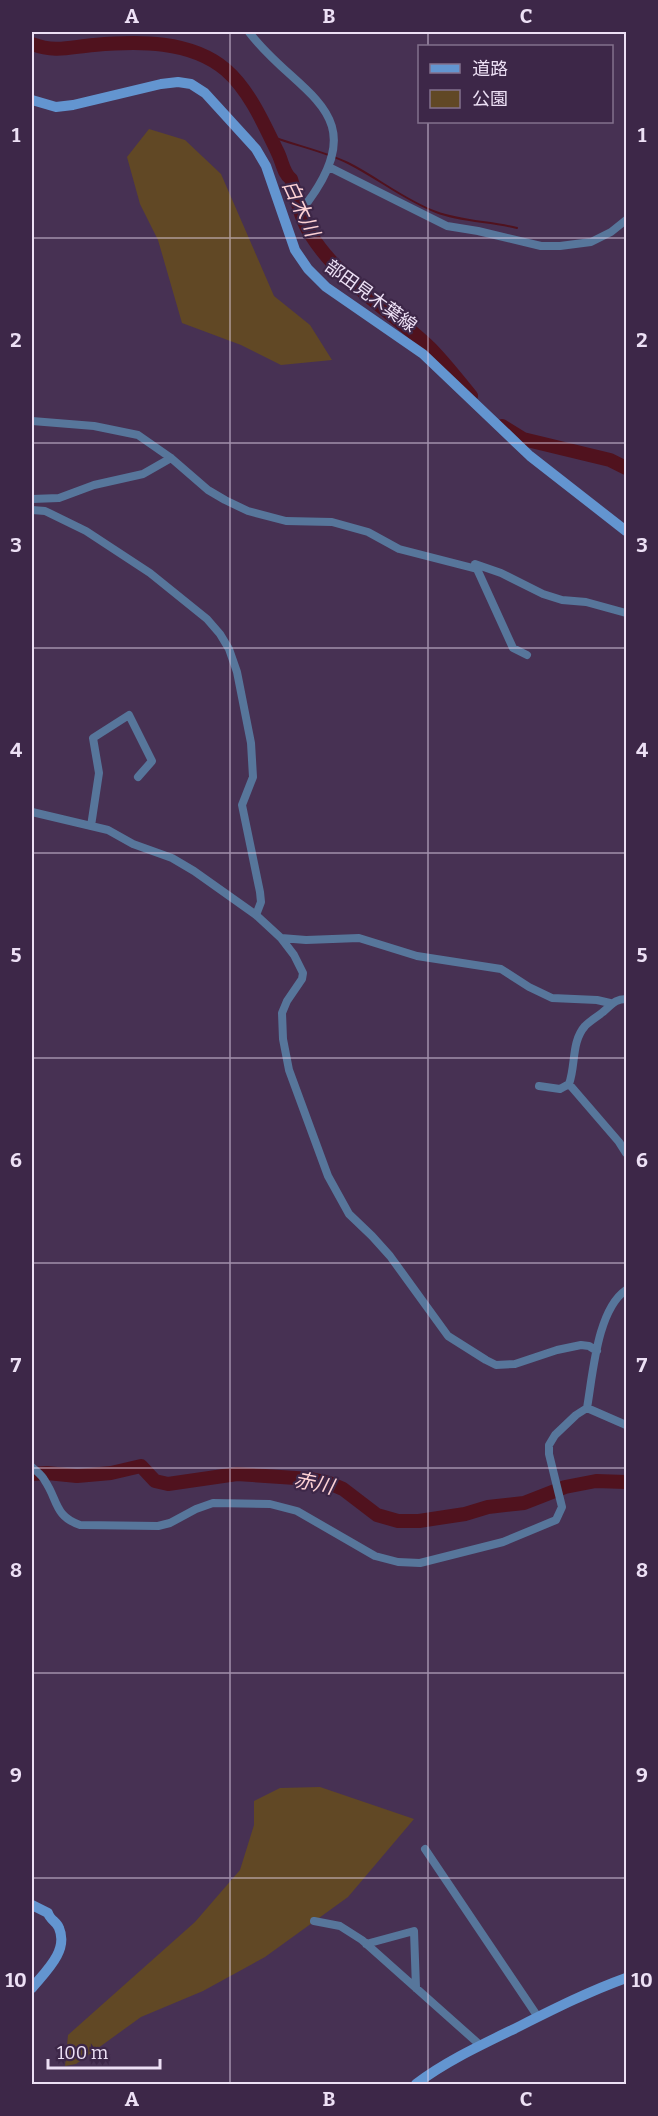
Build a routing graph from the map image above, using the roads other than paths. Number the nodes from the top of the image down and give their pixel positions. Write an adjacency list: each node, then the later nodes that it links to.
1 (249, 32): 3 (street)
2 (32, 100): 10 (main road, 部田見木葉線)
3 (328, 167): 4 (street); 5 (street)
4 (307, 203)
5 (627, 220)
6 (32, 421): 7 (street)
7 (171, 458): 8 (street); 11 (street)
8 (32, 499)
9 (32, 510): 17 (street)
10 (627, 531)
11 (477, 569): 12 (street); 13 (street)
12 (627, 613)
13 (527, 655)
14 (138, 777): 16 (street)
15 (32, 812): 16 (street)
16 (91, 826): 17 (street)
17 (256, 915): 18 (street)
18 (281, 938): 20 (street); 25 (street)
19 (627, 999): 20 (street)
20 (610, 1003): 21 (street)
21 (569, 1084): 22 (street); 23 (street)
22 (539, 1086)
23 (627, 1153)
24 (627, 1290): 25 (street)
25 (597, 1351): 26 (street)
26 (587, 1408): 27 (street); 28 (street)
27 (627, 1425)
28 (32, 1467)
29 (425, 1850): 36 (street)
30 (32, 1905): 34 (main road)
31 (314, 1921): 32 (street)
32 (366, 1944): 35 (street); 35 (street)
33 (627, 1978): 36 (main road)
34 (32, 1988)
35 (416, 1988): 37 (street)
36 (538, 2017): 37 (main road)
37 (480, 2046): 38 (main road)
38 (416, 2085)

